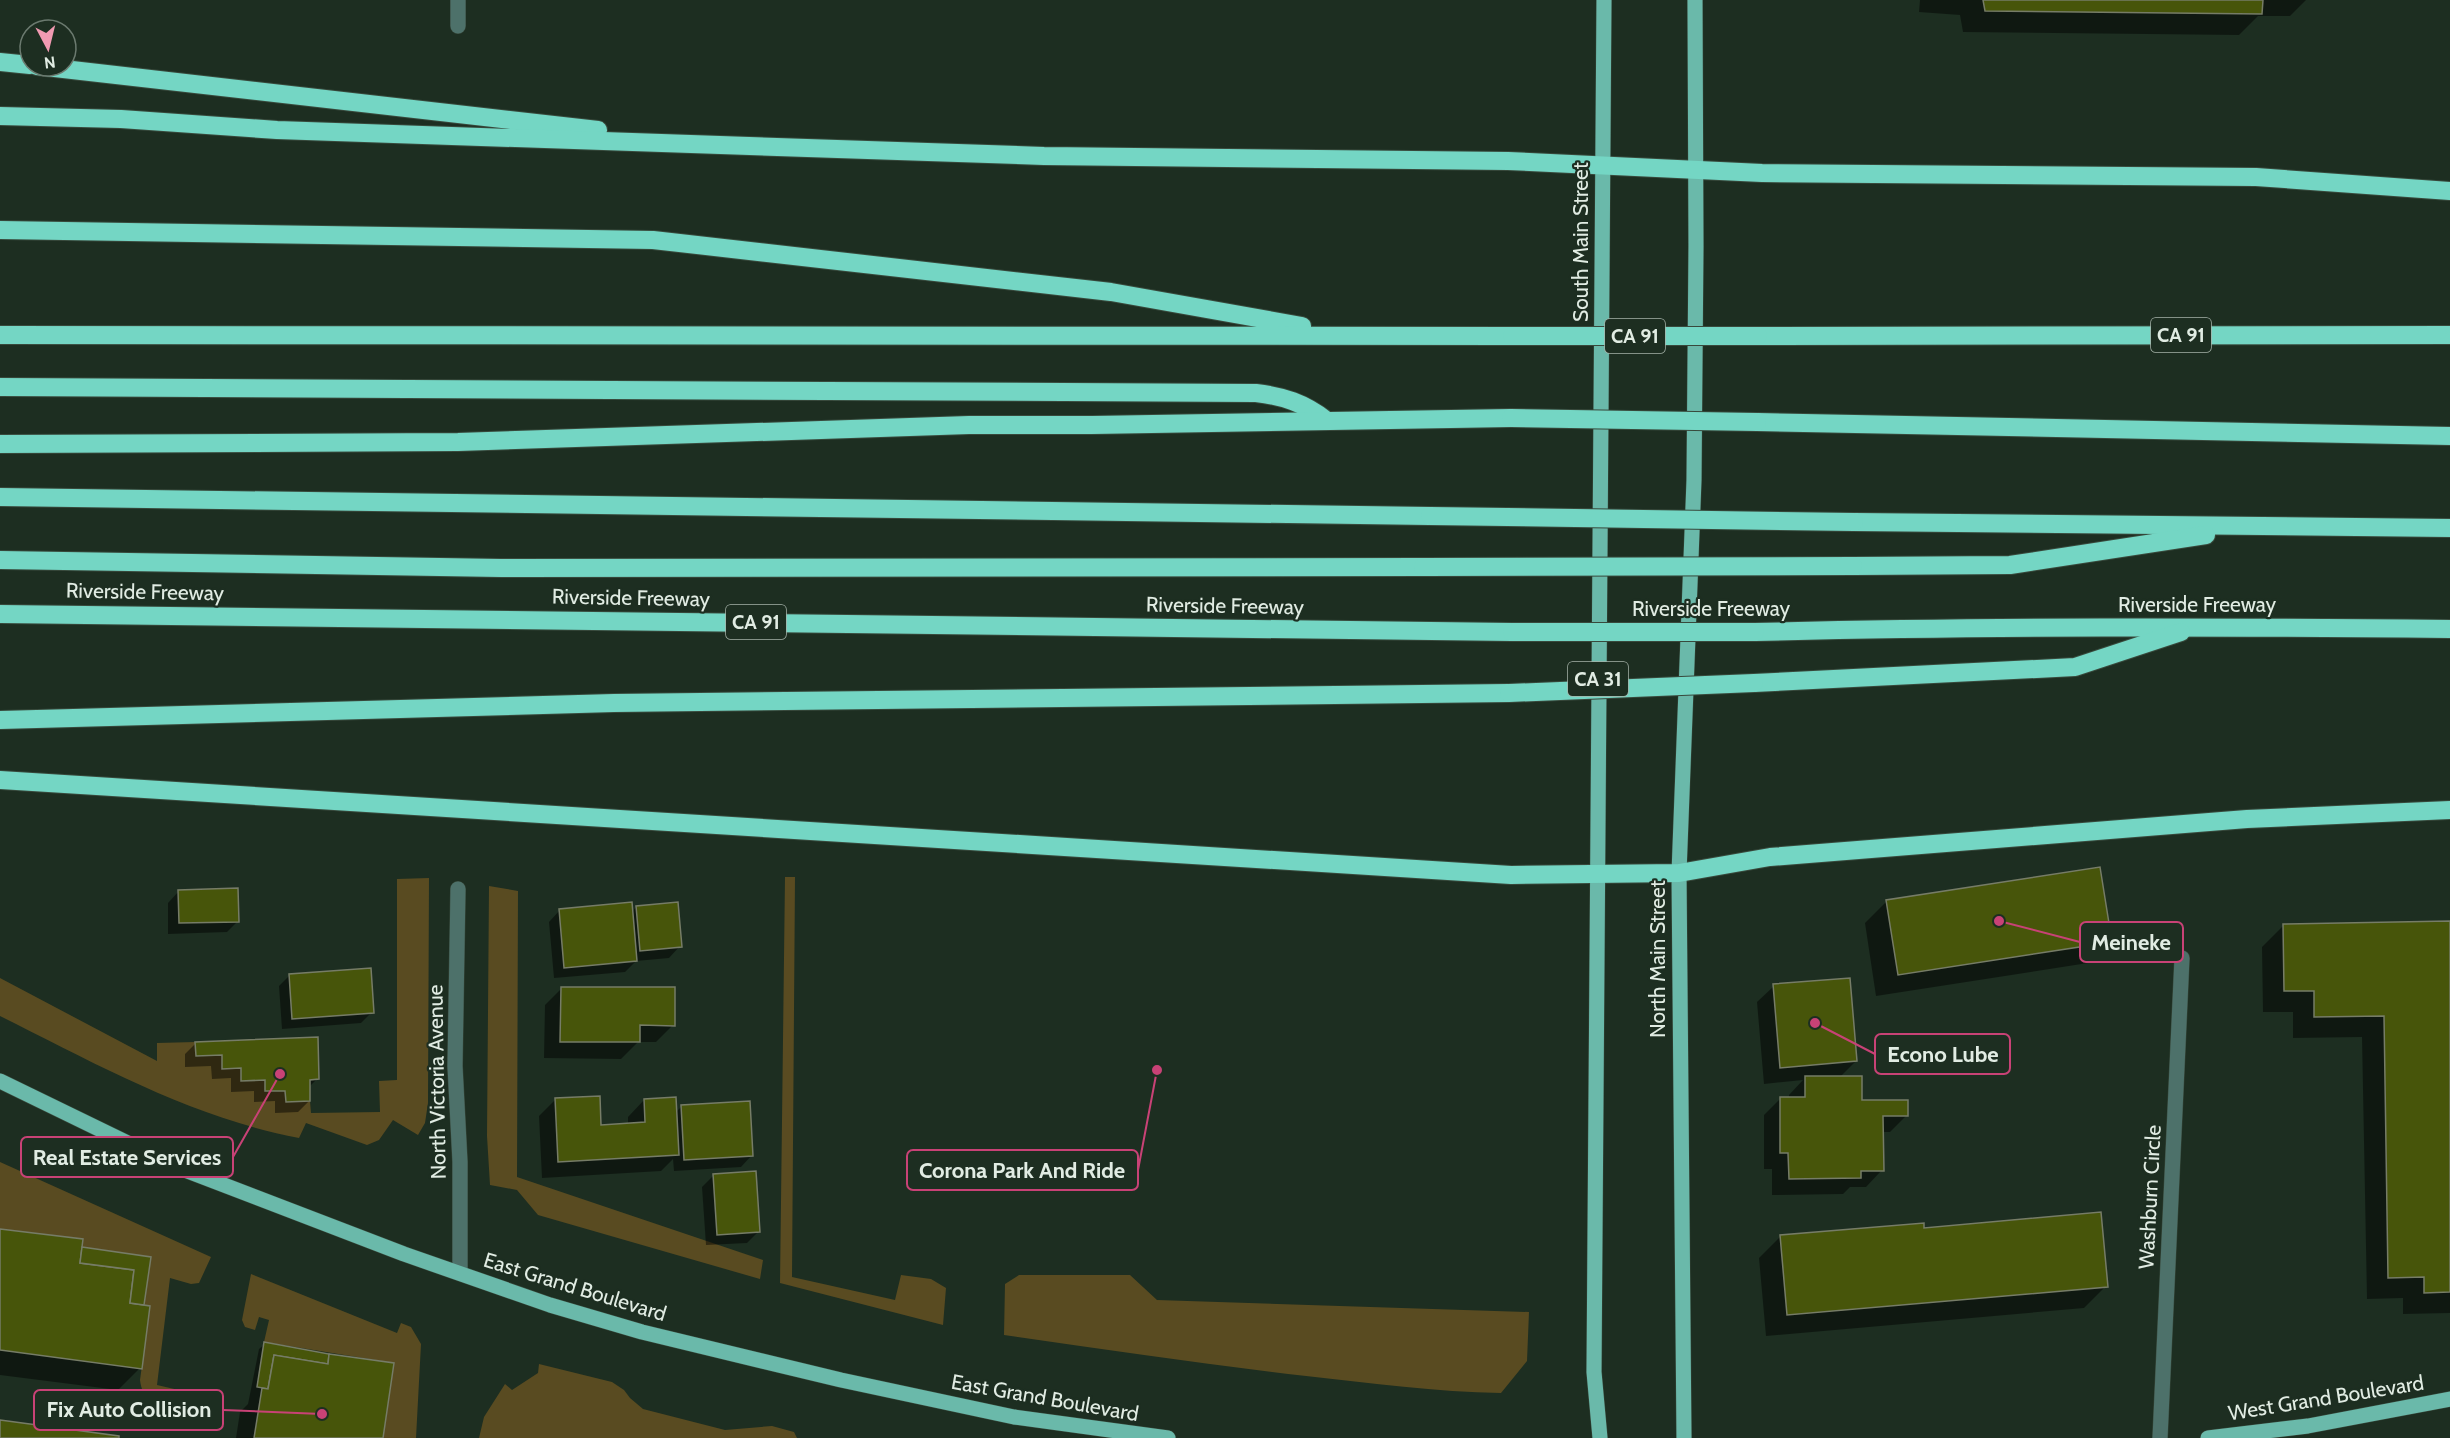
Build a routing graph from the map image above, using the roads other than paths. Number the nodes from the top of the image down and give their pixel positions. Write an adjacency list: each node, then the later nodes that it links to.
1 (458, 0): 4 (street)
2 (1604, 0): 10 (main road, South Main Street)
3 (1695, 0): 11 (main road)
4 (458, 26)
5 (0, 62): 6 (highway)
6 (18, 64)
7 (78, 71): 9 (highway)
8 (0, 116): 9 (highway)
9 (737, 145): 10 (highway)
10 (1602, 164): 11 (highway); 32 (main road, South Main Street / CA 31)
11 (1696, 170): 12 (highway); 31 (main road, North Main Street)
12 (2450, 191)
13 (0, 230): 14 (highway)
14 (1348, 334): 15 (highway, CA 91); 16 (highway, CA 91, bridge)
15 (0, 335)
16 (2450, 335)
17 (0, 387): 18 (highway)
18 (1326, 420): 19 (highway, bridge); 20 (highway)
19 (2450, 436)
20 (0, 444)
21 (0, 497): 22 (highway, bridge)
22 (2258, 527): 23 (highway); 24 (highway, bridge)
23 (2450, 528)
24 (0, 560)
25 (0, 614): 26 (highway, Riverside Freeway / CA 91, bridge)
26 (2197, 627): 27 (highway, Riverside Freeway / CA 91); 28 (highway, bridge)
27 (2450, 629)
28 (0, 720)
29 (0, 780): 32 (highway)
30 (2450, 810): 31 (highway)
31 (1679, 873): 32 (highway); 40 (main road, North Main Street)
32 (1597, 874): 39 (main road)
33 (458, 890): 36 (street, North Victoria Avenue)
34 (2182, 958): 41 (street, Washburn Circle)
35 (0, 1081): 36 (main road, East Grand Boulevard)
36 (460, 1274): 38 (main road, East Grand Boulevard)
37 (2450, 1399): 42 (main road, West Grand Boulevard)
38 (1168, 1438)
39 (1600, 1438)
40 (1684, 1438)
41 (2160, 1438)
42 (2208, 1438)

